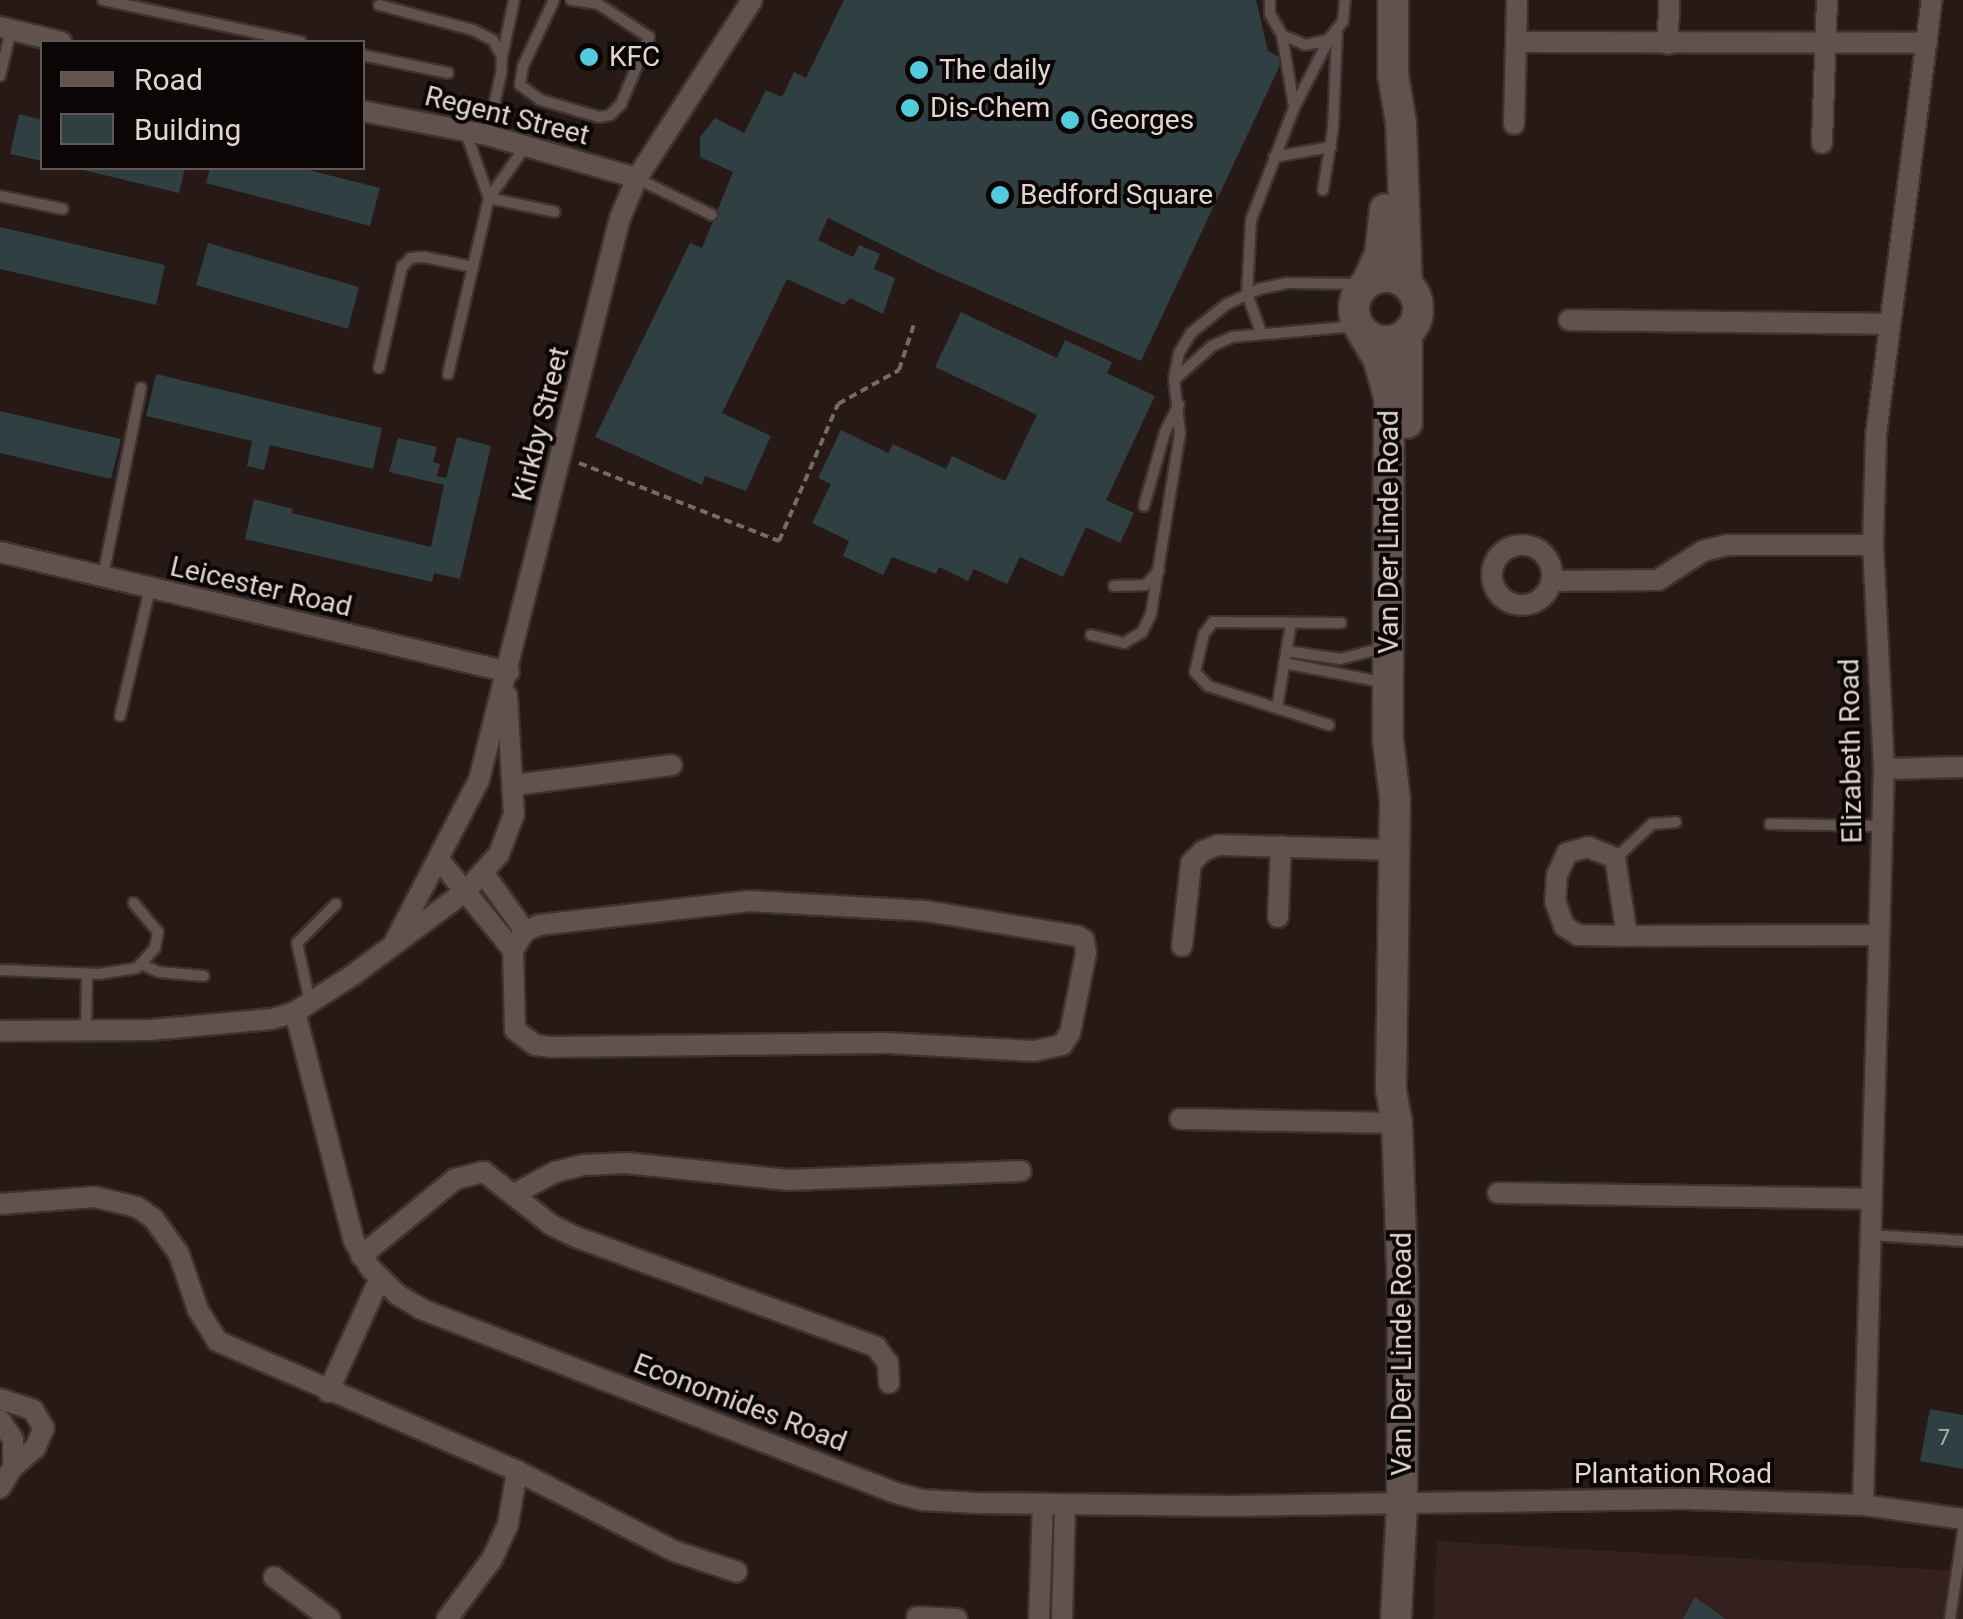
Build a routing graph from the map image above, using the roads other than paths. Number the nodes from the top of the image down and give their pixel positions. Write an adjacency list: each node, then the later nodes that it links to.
1 (103, 0): 19 (lane)
2 (514, 0): 25 (lane)
3 (554, 0): 13 (lane)
4 (572, 0): 13 (lane)
5 (1270, 0): 17 (lane)
6 (1345, 0): 16 (lane)
7 (1393, 0): 27 (main road)
8 (1517, 0): 20 (street)
9 (1669, 0): 23 (street)
10 (1827, 0): 21 (street)
11 (1932, 0): 22 (street, Elizabeth Road)
12 (748, 1): 38 (street, Kirkby Street)
13 (596, 2)
14 (379, 5): 25 (lane)
15 (6, 29): 18 (street); 28 (lane)
16 (1333, 35): 17 (lane); 29 (lane); 36 (lane)
17 (1282, 36): 29 (lane)
18 (53, 40)
19 (292, 40)
20 (1517, 42): 23 (street); 31 (street)
21 (1825, 43): 22 (street); 23 (street); 34 (street)
22 (1926, 43): 50 (street, Elizabeth Road)
23 (1668, 44)
24 (365, 56): 26 (lane)
25 (502, 57): 33 (lane)
26 (448, 72)
27 (1393, 74): 46 (main road); 47 (main road)
28 (0, 76)
29 (1294, 108): 37 (lane)
30 (365, 112): 32 (street, Regent Street)
31 (1514, 124)
32 (465, 130): 33 (street, Regent Street); 41 (lane)
33 (487, 135): 35 (street, Regent Street)
34 (1822, 143)
35 (526, 146): 38 (street, Regent Street); 41 (lane)
36 (1331, 147): 37 (lane); 39 (lane)
37 (1274, 157): 48 (lane)
38 (636, 178): 44 (lane); 72 (street, Kirkby Street)
39 (1323, 190)
40 (0, 196): 42 (lane)
41 (489, 198): 43 (lane); 45 (lane)
42 (63, 209)
43 (555, 212)
44 (712, 214)
45 (473, 267): 54 (lane); 55 (lane)
46 (1366, 283): 47 (main road); 48 (lane); 51 (main road)
47 (1407, 284): 53 (main road)
48 (1247, 294): 52 (lane); 56 (lane)
49 (1569, 320): 50 (street)
50 (1890, 324): 60 (street, Elizabeth Road)
51 (1360, 328): 52 (lane); 53 (main road); 70 (main road, Van Der Linde Road)
52 (1261, 332): 56 (lane)
53 (1407, 334): 82 (main road, Van Der Linde Road)
54 (379, 368)
55 (448, 374)
56 (1174, 379): 58 (lane)
57 (142, 388): 63 (lane)
58 (1179, 403): 59 (lane); 62 (lane)
59 (1144, 506)
60 (1873, 546): 64 (street); 79 (street, Elizabeth Road)
61 (0, 552): 63 (street, Leicester Road)
62 (1162, 565): 65 (lane); 69 (lane)
63 (103, 576): 66 (street, Leicester Road)
64 (1552, 582)
65 (1114, 586)
66 (150, 589): 72 (street, Leicester Road); 75 (lane)
67 (1291, 623): 68 (lane); 71 (lane); 74 (lane)
68 (1341, 623)
69 (1091, 635)
70 (1388, 646): 71 (lane); 73 (main road, Van Der Linde Road)
71 (1285, 657): 73 (lane); 74 (lane)
72 (508, 679): 80 (street, Kirkby Street); 81 (street, Kirkby Street)
73 (1388, 683): 82 (main road, Van Der Linde Road)
74 (1277, 708): 76 (lane)
75 (120, 716)
76 (1329, 725)
77 (672, 765): 81 (street)
78 (1963, 768): 79 (street)
79 (1884, 769): 85 (street, Elizabeth Road)
80 (480, 780): 81 (street); 89 (street, Kirkby Street)
81 (514, 781): 90 (street, Kirkby Street)
82 (1396, 800): 87 (main road, Van Der Linde Road)
83 (1676, 822): 88 (lane)
84 (1770, 824): 85 (lane)
85 (1882, 826): 96 (street, Elizabeth Road)
86 (1281, 846): 87 (street); 94 (street); 99 (street)
87 (1394, 850): 109 (main road, Van Der Linde Road)
88 (1615, 858): 97 (street); 97 (street)
89 (440, 861): 91 (street); 98 (street, Kirkby Street)
90 (484, 874): 91 (street, Kirkby Street); 95 (street)
91 (467, 890): 98 (street, Kirkby Street); 100 (street)
92 (134, 904): 101 (lane)
93 (336, 904): 105 (lane)
94 (1278, 916)
95 (525, 931): 100 (street); 100 (street)
96 (1878, 935): 97 (street); 113 (street, Elizabeth Road)
97 (1627, 936)
98 (394, 946): 105 (street, Kirkby Street)
99 (1182, 946)
100 (513, 950)
101 (143, 965): 103 (lane); 104 (lane)
102 (0, 970): 103 (lane)
103 (87, 973): 107 (lane)
104 (204, 976)
105 (303, 1007): 107 (street, Kirkby Street); 117 (street, Economides Road)
106 (0, 1031): 107 (street, Kirkby Street)
107 (86, 1032)
108 (1180, 1119): 109 (street)
109 (1391, 1123): 128 (main road, Van Der Linde Road)
110 (1021, 1171): 112 (street)
111 (1498, 1193): 113 (street)
112 (516, 1194): 117 (street); 119 (street)
113 (1871, 1198): 115 (street, Elizabeth Road)
114 (0, 1204): 120 (street)
115 (1870, 1234): 116 (lane); 129 (street, Elizabeth Road)
116 (1963, 1241)
117 (362, 1256): 118 (street, Economides Road)
118 (379, 1280): 120 (street); 126 (street, Economides Road)
119 (889, 1383)
120 (328, 1392): 124 (street)
121 (0, 1399): 123 (street)
122 (0, 1420): 123 (street)
123 (13, 1468): 125 (street)
124 (518, 1472): 132 (street); 136 (street)
125 (0, 1488)
126 (1042, 1504): 127 (street, Economides Road); 138 (street)
127 (1065, 1504): 128 (street, Economides Road); 139 (street)
128 (1392, 1504): 129 (street, Plantation Road); 140 (main road, Van Der Linde Road); 141 (main road, Van Der Linde Road)
129 (1863, 1505): 130 (street, Plantation Road)
130 (1963, 1519)
131 (1963, 1531): 142 (lane)
132 (737, 1572)
133 (274, 1577): 135 (street)
134 (917, 1617): 137 (street)
135 (330, 1619)
136 (447, 1619)
137 (958, 1619)
138 (1039, 1619)
139 (1062, 1619)
140 (1381, 1619)
141 (1396, 1619)
142 (1950, 1619)

